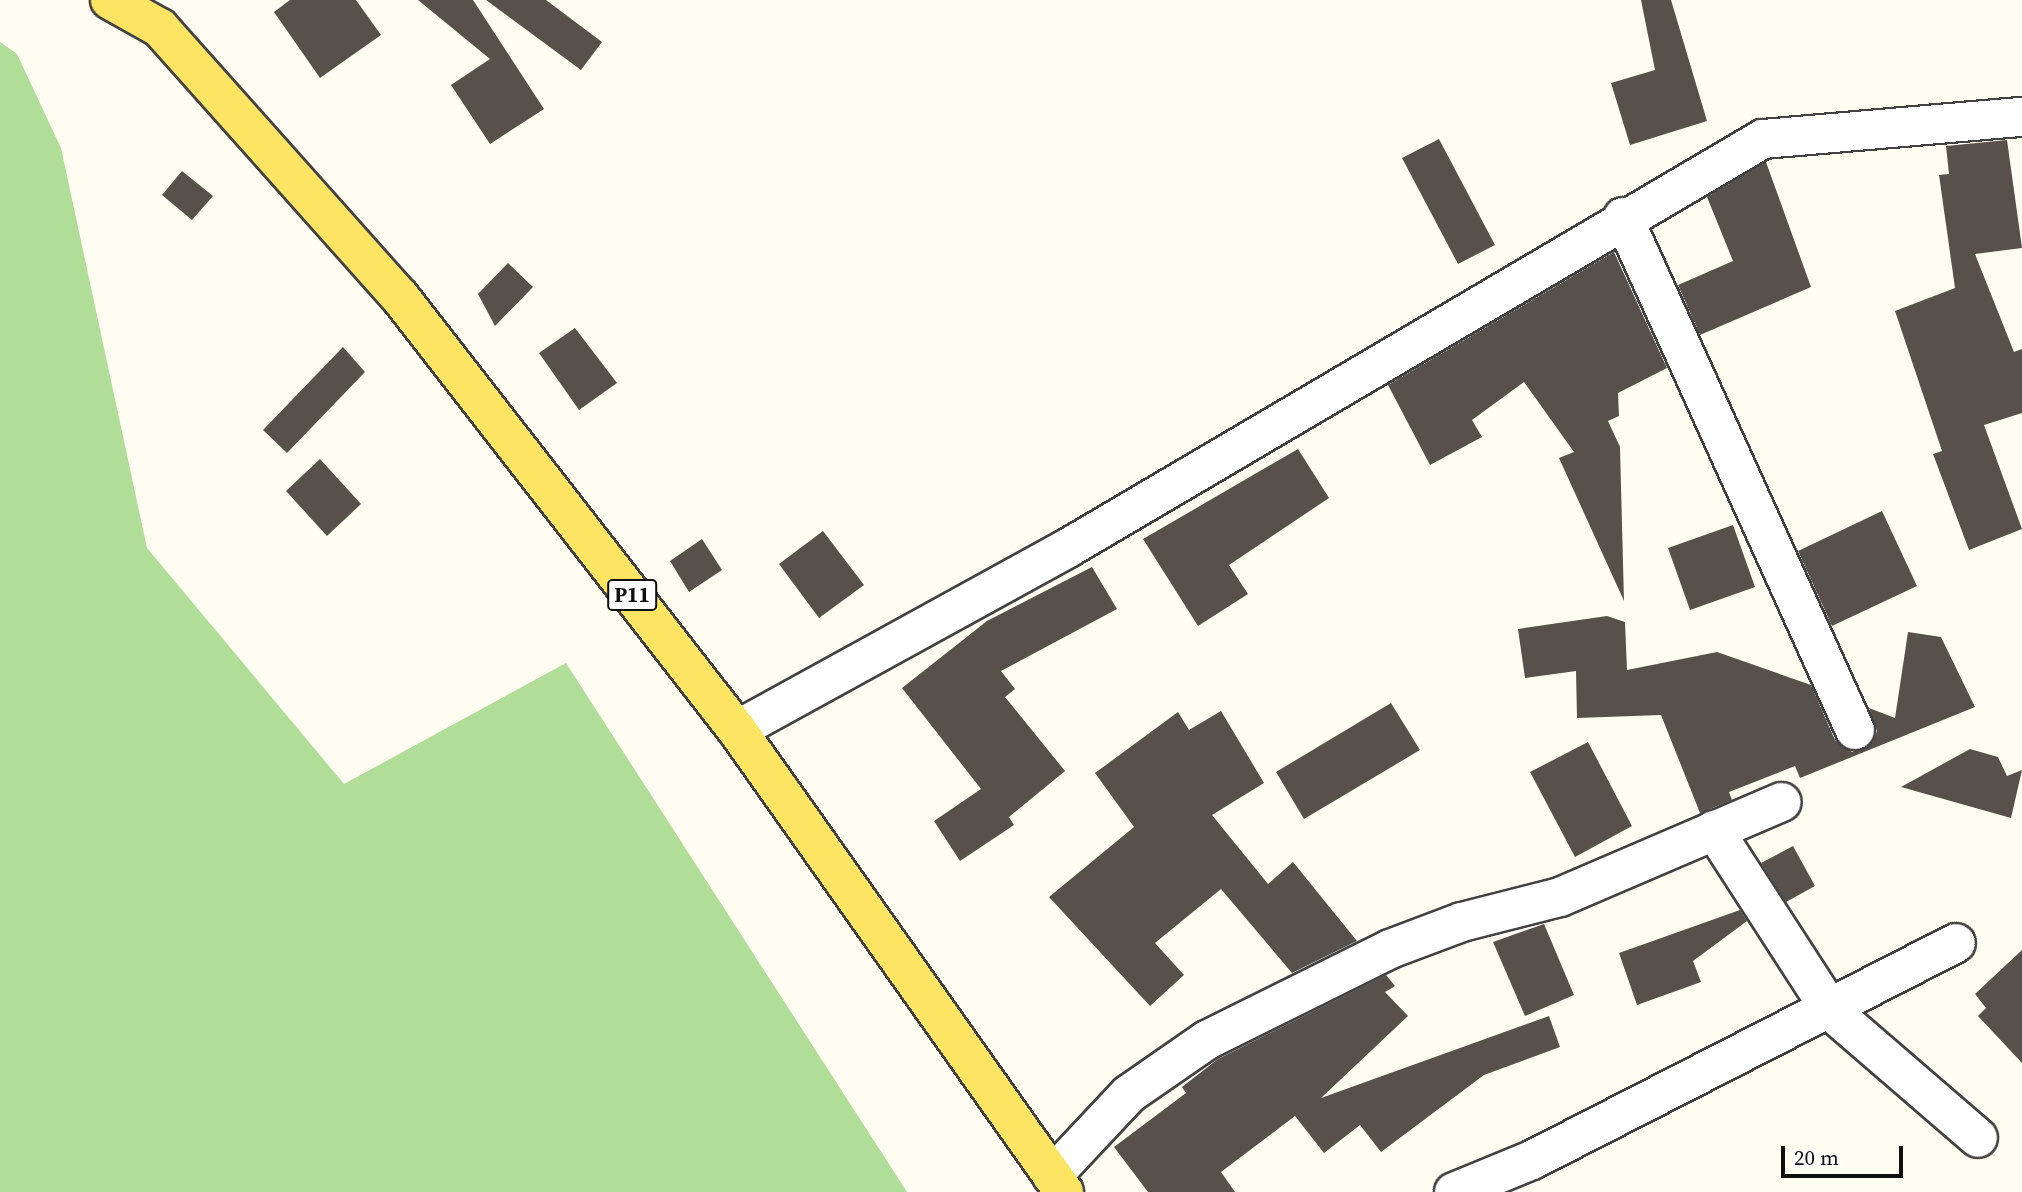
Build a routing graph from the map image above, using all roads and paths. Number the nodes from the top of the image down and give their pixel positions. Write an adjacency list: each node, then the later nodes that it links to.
1 (110, 0): 2 (main road, P11)
2 (162, 14): 5 (main road, P11)
3 (2022, 117): 4 (street)
4 (1623, 217): 5 (street); 6 (street)
5 (737, 730): 12 (main road, P11)
6 (1855, 730)
7 (1782, 802): 8 (street)
8 (1714, 830): 10 (street); 12 (street)
9 (1956, 943): 10 (street)
10 (1831, 1011): 11 (street); 13 (street)
11 (1978, 1138)
12 (1058, 1184)
13 (1454, 1192)

